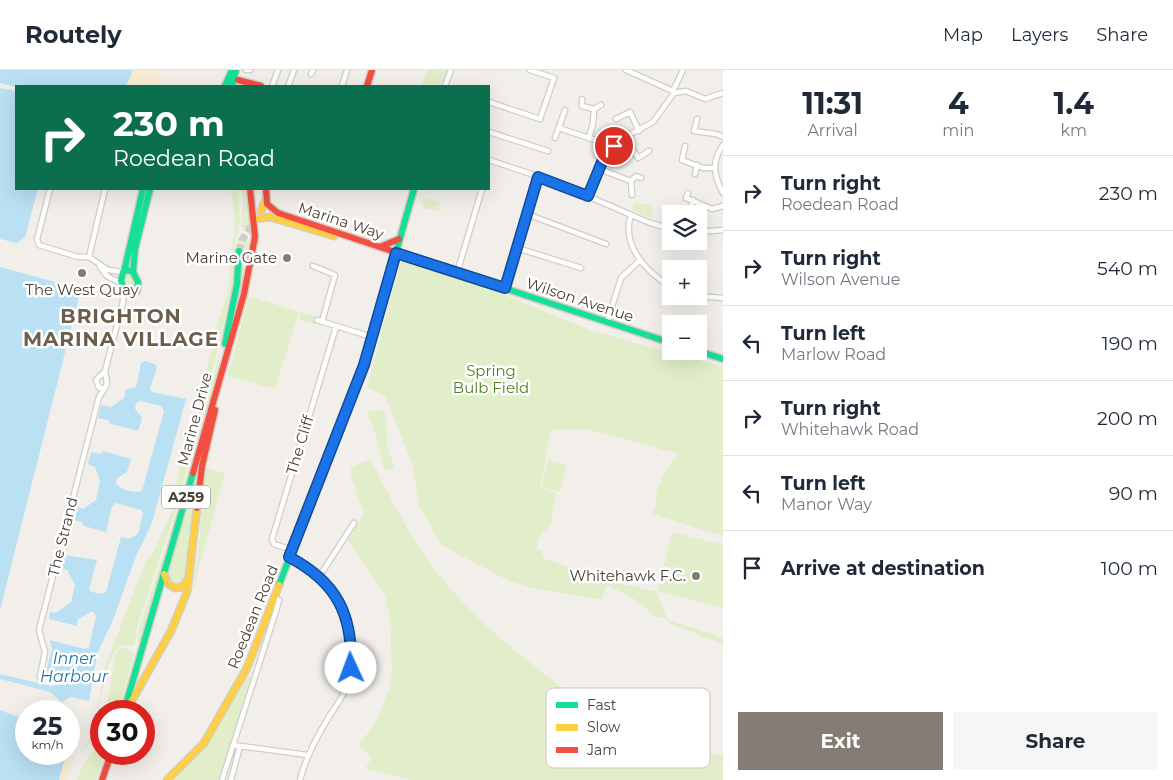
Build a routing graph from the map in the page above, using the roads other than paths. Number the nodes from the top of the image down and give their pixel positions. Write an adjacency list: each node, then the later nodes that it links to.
1 (232, 70): 16 (main road)
2 (238, 70): 14 (main road); 17 (main road)
3 (246, 70): 4 (street)
4 (250, 70)
5 (278, 70): 19 (street)
6 (294, 70): 15 (street)
7 (347, 70): 20 (street)
8 (372, 70): 21 (main road)
9 (451, 70): 22 (street)
10 (530, 70): 27 (street)
11 (626, 70): 24 (street)
12 (683, 70): 13 (street)
13 (679, 78): 23 (street); 24 (street)
14 (237, 83): 18 (main road)
15 (289, 84)
16 (225, 85)
17 (232, 85)
18 (253, 85)
19 (272, 85)
20 (342, 85)
21 (367, 85)
22 (445, 85)
23 (682, 91): 24 (street); 25 (street)
24 (673, 92): 34 (street)
25 (723, 93)
26 (582, 99): 29 (street)
27 (490, 102)
28 (601, 106): 29 (street)
29 (594, 109): 36 (street)
30 (565, 110): 33 (street)
31 (616, 119): 34 (street)
32 (697, 119): 39 (street)
33 (559, 128): 36 (street); 37 (street)
34 (639, 131): 38 (street)
35 (490, 132): 43 (street)
36 (589, 137): 42 (street)
37 (555, 138)
38 (625, 138): 42 (street); 46 (street)
39 (723, 138)
40 (723, 145): 45 (street)
41 (685, 146): 49 (street)
42 (611, 149): 51 (street)
43 (548, 151)
44 (649, 151): 46 (street)
45 (721, 152): 50 (street)
46 (638, 158): 48 (street)
47 (490, 160): 53 (street)
48 (635, 164)
49 (697, 165): 50 (street); 52 (street)
50 (714, 168): 64 (street)
51 (599, 170): 55 (street); 67 (street)
52 (694, 174)
53 (538, 177): 67 (street); 73 (street)
54 (641, 178): 55 (street)
55 (632, 181): 66 (street)
56 (50, 190): 86 (street)
57 (105, 190): 86 (street)
58 (143, 190): 91 (main road)
59 (150, 190): 92 (main road)
60 (250, 190): 75 (main road, Marine Drive / A259)
61 (266, 190): 68 (main road)
62 (414, 190): 80 (main road, Roedean Road)
63 (482, 190): 93 (street)
64 (722, 191)
65 (688, 193): 69 (street)
66 (632, 195)
67 (588, 196): 74 (street)
68 (266, 199): 72 (main road); 72 (main road)
69 (693, 200): 70 (street); 71 (street)
70 (691, 205)
71 (723, 206)
72 (270, 208): 79 (main road, Marina Way)
73 (527, 214): 81 (street); 83 (street)
74 (631, 215): 76 (street); 87 (street)
75 (254, 222): 79 (main road); 103 (main road, Marine Drive / A259)
76 (662, 226)
77 (723, 230): 78 (street)
78 (707, 231)
79 (343, 236): 82 (main road, Marina Way)
80 (399, 238): 82 (main road); 85 (main road, Roedean Road)
81 (606, 244)
82 (380, 247): 85 (main road, Marina Way)
83 (517, 248): 90 (street); 96 (street)
84 (239, 251): 109 (main road)
85 (396, 253): 93 (main road, Wilson Avenue); 104 (main road, Roedean Road)
86 (89, 257): 88 (street)
87 (640, 260): 94 (street); 101 (street)
88 (100, 266): 91 (street); 95 (street)
89 (313, 266): 102 (street)
90 (581, 268)
91 (123, 272): 92 (main road); 95 (main road)
92 (133, 272): 97 (main road)
93 (457, 273): 96 (main road, Wilson Avenue)
94 (662, 281)
95 (123, 287): 97 (main road); 100 (street)
96 (505, 288): 101 (main road, Wilson Avenue)
97 (130, 294): 100 (street)
98 (707, 297): 99 (street)
99 (723, 298)
100 (123, 302): 108 (street)
101 (607, 322): 105 (main road, Wilson Avenue)
102 (336, 327): 104 (street); 113 (street, The Cliff)
103 (234, 330): 109 (main road, Marine Drive / A259); 116 (main road, Marine Drive / A259)
104 (372, 337): 113 (main road, Roedean Road)
105 (662, 340)
106 (707, 354): 107 (main road)
107 (723, 359)
108 (103, 378): 110 (street); 110 (street)
109 (217, 383): 115 (main road, Marine Drive / A259)
110 (100, 387): 111 (street, The Strand); 111 (street, The Strand)
111 (98, 396): 119 (street, The Strand)
112 (354, 523): 117 (street)
113 (292, 550): 114 (main road, Roedean Road)
114 (289, 557): 117 (street); 118 (main road, Roedean Road)
115 (164, 574): 116 (main road); 120 (main road, Marine Drive / A259)
116 (190, 576): 121 (main road, Marine Drive / A259)
117 (319, 577): 124 (street)
118 (270, 618): 122 (street); 127 (main road, Roedean Road)
119 (40, 677)
120 (128, 700)
121 (131, 700)
122 (232, 745): 123 (street); 128 (street)
123 (240, 746): 124 (street); 129 (street)
124 (307, 755): 130 (street)
125 (107, 765): 126 (main road)
126 (102, 780)
127 (167, 780)
128 (222, 780)
129 (231, 780)
130 (300, 780)

